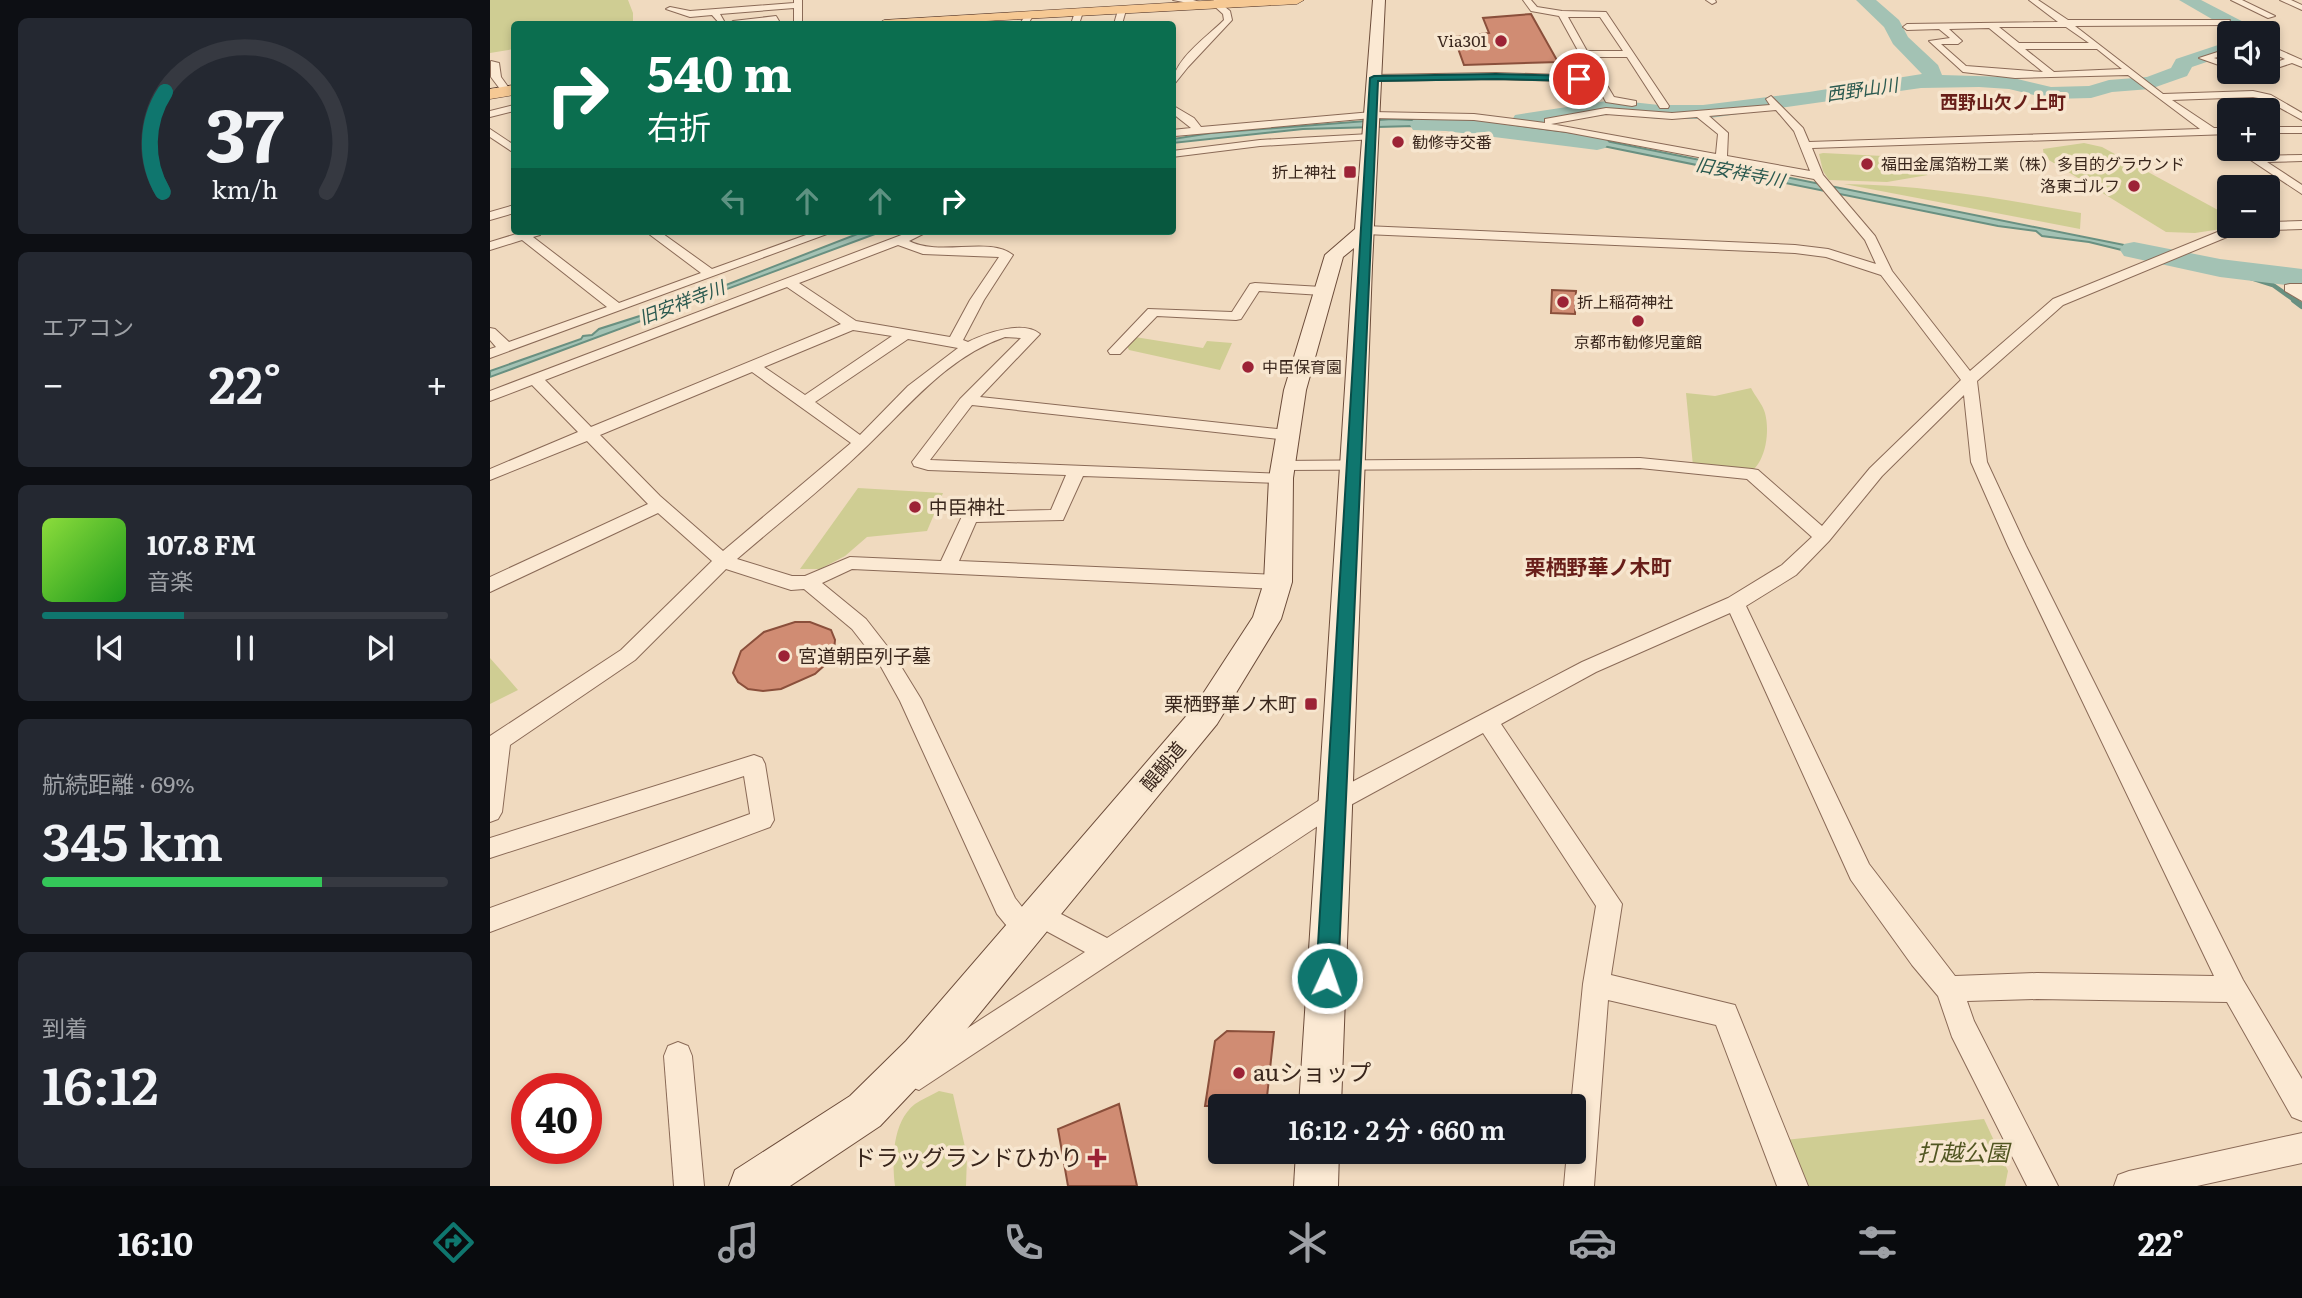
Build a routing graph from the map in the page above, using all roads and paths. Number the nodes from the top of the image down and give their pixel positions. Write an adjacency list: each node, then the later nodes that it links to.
1 (1177, 0): 9 (street)
2 (1297, 0): 9 (main road)
3 (1379, 0): 40 (main road)
4 (1527, 0): 14 (street)
5 (2033, 0): 24 (street)
6 (2235, 0): 15 (street)
7 (2284, 0): 10 (street)
8 (798, 3): 13 (street); 18 (street)
9 (1212, 3): 12 (main road); 39 (street)
10 (2302, 8)
11 (670, 9): 13 (street)
12 (1122, 10): 16 (main road); 22 (street)
13 (714, 12): 20 (street)
14 (1562, 14): 30 (street); 31 (street)
15 (2271, 16)
16 (1077, 18): 17 (main road)
17 (1027, 19): 19 (main road)
18 (798, 20)
19 (984, 20): 21 (main road)
20 (720, 21)
21 (959, 21)
22 (1119, 21)
23 (2217, 22): 24 (street)
24 (2067, 24): 25 (street); 29 (street)
25 (1991, 25): 26 (street); 28 (street)
26 (1941, 26): 27 (street); 38 (street)
27 (1907, 27)
28 (2017, 46): 29 (street); 38 (street)
29 (2099, 46): 37 (street)
30 (1585, 54): 31 (street); 41 (street)
31 (1630, 54): 45 (street)
32 (2217, 54): 35 (street)
33 (2302, 55): 34 (street)
34 (2292, 60)
35 (2217, 62)
36 (496, 63): 42 (street)
37 (2131, 72): 38 (street); 43 (street)
38 (2052, 75)
39 (1176, 78)
40 (1374, 78): 41 (street); 52 (main road)
41 (1598, 79): 45 (street)
42 (503, 92)
43 (2161, 97): 50 (street); 56 (street)
44 (1774, 102): 45 (street); 49 (street); 61 (street)
45 (1664, 106)
46 (511, 109): 48 (street)
47 (1176, 111): 53 (street)
48 (490, 114)
49 (1701, 115): 51 (street); 66 (street)
50 (2300, 115)
51 (1531, 124): 52 (street); 66 (street)
52 (1371, 125): 53 (street); 63 (street); 73 (main road)
53 (1197, 130): 59 (street)
54 (2280, 130): 55 (street)
55 (2302, 130)
56 (2210, 131): 57 (street); 60 (street); 61 (street)
57 (2217, 131)
58 (490, 132): 62 (street)
59 (1176, 133)
60 (2217, 135)
61 (1805, 145): 68 (street)
62 (511, 148)
63 (1176, 154)
64 (2280, 158): 65 (street)
65 (2302, 158)
66 (1721, 159): 68 (street)
67 (2259, 161): 69 (street)
68 (1826, 185): 83 (street)
69 (2302, 190)
70 (511, 210): 71 (street)
71 (490, 216)
72 (2302, 225): 99 (street)
73 (1365, 230): 83 (street); 87 (main road, 醍醐道); 106 (main road)
74 (527, 235): 79 (street)
75 (657, 235): 84 (street)
76 (781, 235): 81 (street)
77 (819, 235): 81 (street)
78 (912, 235): 80 (street)
79 (524, 236): 82 (street); 89 (street)
80 (899, 240): 85 (street); 93 (street)
81 (795, 244): 84 (street)
82 (490, 246)
83 (1886, 272): 99 (street)
84 (711, 274): 89 (street)
85 (788, 282): 90 (street); 98 (street)
86 (2302, 288): 88 (street)
87 (1322, 291): 95 (street); 105 (main road, 醍醐道)
88 (2302, 297)
89 (617, 308): 94 (street)
90 (852, 325): 92 (street); 97 (street)
91 (490, 332): 94 (street)
92 (905, 334): 93 (street); 102 (street)
93 (961, 345): 101 (street); 104 (street)
94 (506, 348): 96 (street)
95 (1115, 351)
96 (490, 354)
97 (755, 367): 102 (street); 103 (street)
98 (535, 379): 100 (street); 103 (street)
99 (1970, 382): 110 (street); 127 (street)
100 (490, 396)
101 (968, 400): 105 (street); 107 (street)
102 (804, 402): 104 (street)
103 (590, 434): 108 (street); 109 (street)
104 (861, 443): 111 (street)
105 (1284, 459): 106 (street); 107 (street); 114 (main road, 醍醐道)
106 (1352, 466): 110 (street); 119 (main road)
107 (1077, 470): 112 (street)
108 (490, 475)
109 (661, 505): 111 (street); 115 (street)
110 (1823, 537): 116 (street)
111 (723, 561): 113 (street); 118 (street)
112 (947, 567): 113 (street); 114 (street)
113 (808, 582): 123 (street)
114 (1278, 582): 123 (main road, 醍醐道)
115 (490, 585)
116 (1735, 603): 117 (street); 126 (street)
117 (1487, 721): 119 (street); 125 (street)
118 (495, 744): 120 (street)
119 (1337, 801): 124 (street); 129 (main road)
120 (490, 812)
121 (490, 848): 122 (street)
122 (490, 920)
123 (1032, 922): 124 (street); 131 (main road, 醍醐道)
124 (1109, 953): 131 (street)
125 (1595, 984): 137 (street); 138 (street)
126 (1949, 989): 127 (street); 139 (street)
127 (2234, 989): 130 (street)
128 (678, 1056): 134 (street)
129 (1322, 1094)
130 (2302, 1107)
131 (865, 1111): 135 (main road, 醍醐道)
132 (2302, 1148): 140 (street)
133 (1317, 1164): 136 (main road)
134 (689, 1186)
135 (751, 1186)
136 (1316, 1186)
137 (1579, 1186)
138 (1793, 1186)
139 (2043, 1186)
140 (2129, 1186)

